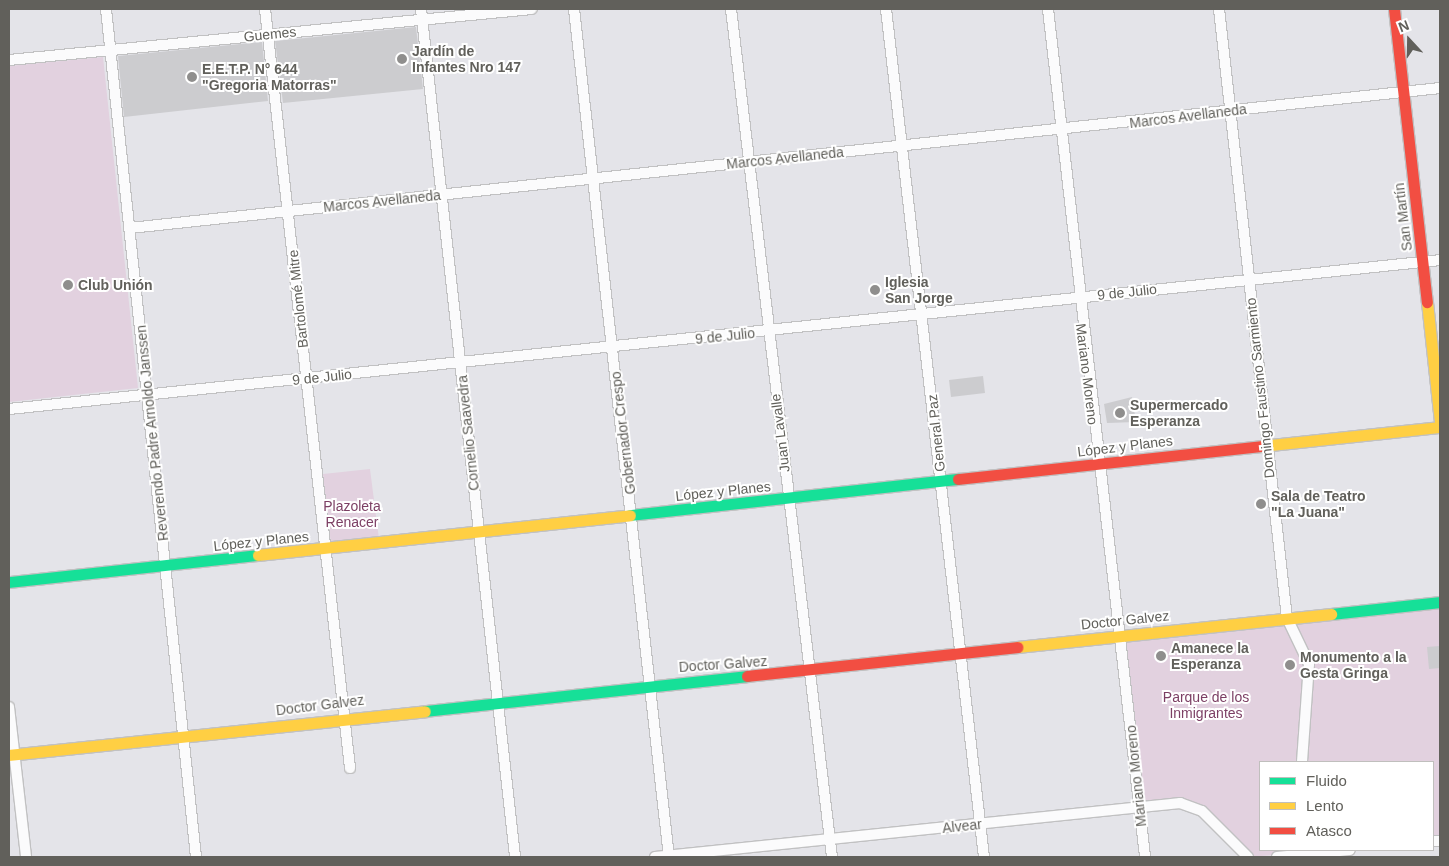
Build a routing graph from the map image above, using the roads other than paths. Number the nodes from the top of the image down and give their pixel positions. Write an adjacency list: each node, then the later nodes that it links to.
1 (106, 9): 12 (street, Reverendo Padre Arnoldo Janssen)
2 (265, 9): 11 (street, Bartolomé Mitre)
3 (532, 9): 10 (street, Guemes)
4 (574, 9): 20 (street, Gobernador Crespo)
5 (731, 9): 19 (street, Juan Lavalle)
6 (886, 9): 18 (street, General Paz)
7 (1048, 9): 17 (street, Mariano Moreno)
8 (1219, 9): 16 (street, Domingo Faustino Sarmiento)
9 (1394, 9): 15 (street, San Martín)
10 (421, 14): 11 (street, Guemes); 21 (street, Cornelio Saavedra)
11 (268, 34): 12 (street, Guemes); 22 (street, Bartolomé Mitre)
12 (111, 50): 13 (street, Guemes); 23 (street, Reverendo Padre Arnoldo Janssen)
13 (9, 60)
14 (1440, 88): 15 (street, Marcos Avellaneda)
15 (1403, 92): 16 (street, Marcos Avellaneda); 25 (street, San Martín)
16 (1232, 110): 17 (street, Marcos Avellaneda); 26 (street, Domingo Faustino Sarmiento)
17 (1062, 131): 18 (street, Marcos Avellaneda); 27 (street, Mariano Moreno)
18 (901, 145): 19 (street, Marcos Avellaneda); 28 (street, General Paz)
19 (749, 162): 20 (street, Marcos Avellaneda); 29 (street, Juan Lavalle)
20 (594, 178): 21 (street, Marcos Avellaneda); 30 (street, Gobernador Crespo)
21 (441, 195): 22 (street, Marcos Avellaneda); 31 (street, Cornelio Saavedra)
22 (288, 211): 23 (street, Marcos Avellaneda); 32 (street, Bartolomé Mitre)
23 (130, 228): 33 (street, Reverendo Padre Arnoldo Janssen)
24 (1440, 260): 25 (street, 9 de Julio)
25 (1423, 261): 26 (street, 9 de Julio); 35 (street, San Martín)
26 (1249, 279): 27 (street, 9 de Julio); 37 (street, Domingo Faustino Sarmiento)
27 (1078, 297): 28 (street, 9 de Julio); 38 (street, Mariano Moreno)
28 (924, 317): 29 (street, 9 de Julio); 39 (street, General Paz)
29 (769, 332): 30 (street, 9 de Julio); 40 (street, Juan Lavalle)
30 (613, 348): 31 (street, 9 de Julio); 41 (street, Gobernador Crespo)
31 (460, 363): 32 (street, 9 de Julio); 42 (street, Cornelio Saavedra)
32 (307, 378): 33 (street, 9 de Julio); 43 (street, Bartolomé Mitre)
33 (148, 394): 34 (street, 9 de Julio); 44 (street, Reverendo Padre Arnoldo Janssen)
34 (9, 409)
35 (1440, 422)
36 (1440, 427): 37 (street, López y Planes)
37 (1265, 446): 38 (street, López y Planes); 47 (street, Domingo Faustino Sarmiento)
38 (1099, 465): 39 (street, López y Planes); 48 (street, Mariano Moreno)
39 (941, 483): 40 (street, López y Planes); 49 (street, General Paz)
40 (788, 499): 41 (street, López y Planes); 50 (street, Juan Lavalle)
41 (633, 516): 42 (street, López y Planes); 51 (street, Gobernador Crespo)
42 (478, 533): 43 (street, López y Planes); 52 (street, Cornelio Saavedra)
43 (326, 550): 44 (street, López y Planes); 54 (street, Bartolomé Mitre)
44 (166, 566): 45 (street, López y Planes); 55 (street, Reverendo Padre Arnoldo Janssen)
45 (9, 582)
46 (1440, 602): 47 (street, Doctor Galvez)
47 (1286, 618): 48 (street, Doctor Galvez); 57 (street, Domingo Faustino Sarmiento)
48 (1121, 636): 49 (street, Doctor Galvez); 59 (street, Mariano Moreno)
49 (960, 652): 50 (street, Doctor Galvez); 60 (street, General Paz)
50 (811, 673): 51 (street, Doctor Galvez); 61 (street, Juan Lavalle)
51 (649, 685): 52 (street, Doctor Galvez); 64 (street, Gobernador Crespo)
52 (497, 701): 54 (street, Doctor Galvez); 67 (street, Cornelio Saavedra)
53 (9, 707): 56 (street)
54 (345, 716): 55 (street, Doctor Galvez); 58 (street, Bartolomé Mitre)
55 (185, 736): 56 (street, Doctor Galvez); 66 (street, Reverendo Padre Arnoldo Janssen)
56 (11, 755): 65 (street)
57 (1302, 761)
58 (350, 768)
59 (1139, 807): 60 (street, Alvear); 71 (street, Mariano Moreno); 72 (street, Alvear)
60 (980, 824): 61 (street, Alvear); 70 (street, General Paz)
61 (830, 839): 64 (street, Alvear); 69 (street, Juan Lavalle)
62 (1340, 851): 63 (street)
63 (1310, 854): 73 (street)
64 (669, 856): 68 (street, Alvear)
65 (26, 857)
66 (196, 857)
67 (515, 857)
68 (655, 857)
69 (832, 857)
70 (984, 857)
71 (1145, 857)
72 (1248, 857)
73 (1277, 857)

